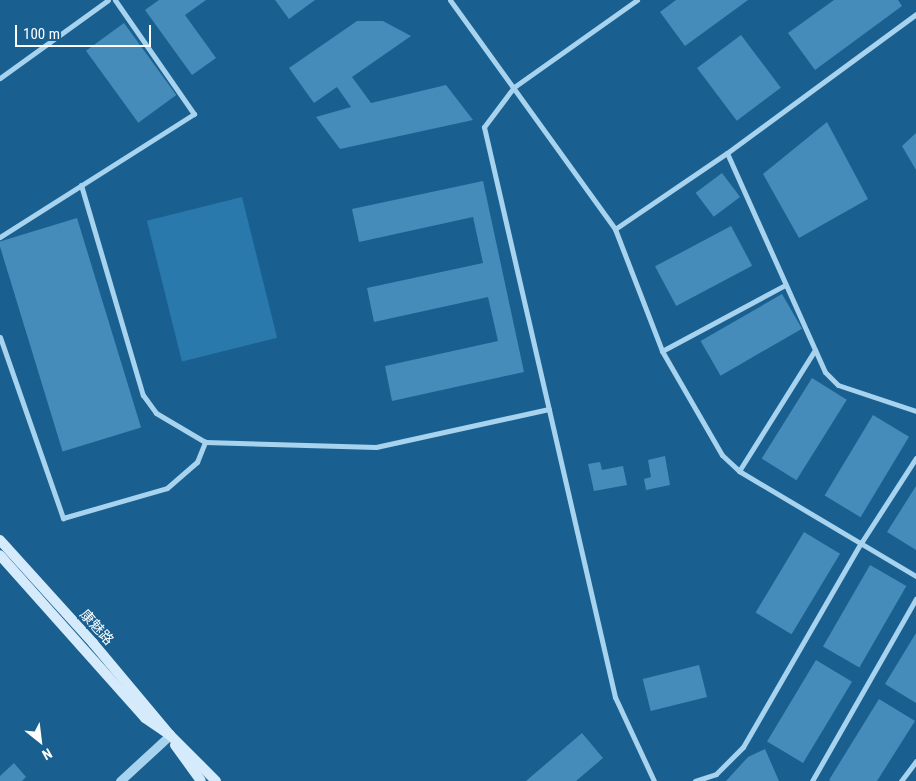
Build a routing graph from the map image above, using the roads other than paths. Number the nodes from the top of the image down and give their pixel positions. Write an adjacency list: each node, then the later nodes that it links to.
1 (108, 0): 6 (street)
2 (115, 0): 9 (street)
3 (450, 0): 7 (street)
4 (637, 0): 7 (street)
5 (916, 14): 8 (street)
6 (0, 78)
7 (514, 87): 10 (street); 16 (street)
8 (727, 153): 10 (street); 12 (street)
9 (81, 185): 11 (street); 18 (street)
10 (614, 229): 15 (street)
11 (0, 236)
12 (785, 285): 14 (street); 15 (street)
13 (0, 337): 18 (street)
14 (815, 350): 17 (street); 20 (street)
15 (662, 351): 20 (street)
16 (549, 409): 18 (street); 31 (street)
17 (916, 412)
18 (205, 442)
19 (916, 458): 22 (street)
20 (739, 471): 22 (street)
21 (0, 540): 26 (main road, 康魅路)
22 (861, 543): 24 (street); 32 (street)
23 (0, 556): 26 (main road, 康魅路)
24 (916, 576)
25 (916, 599): 33 (street)
26 (170, 735): 28 (street); 29 (main road, 康魅路); 30 (main road, 康魅路)
27 (916, 761): 34 (street)
28 (120, 781)
29 (201, 781)
30 (216, 781)
31 (654, 781)
32 (695, 781)
33 (812, 781)
34 (901, 781)

